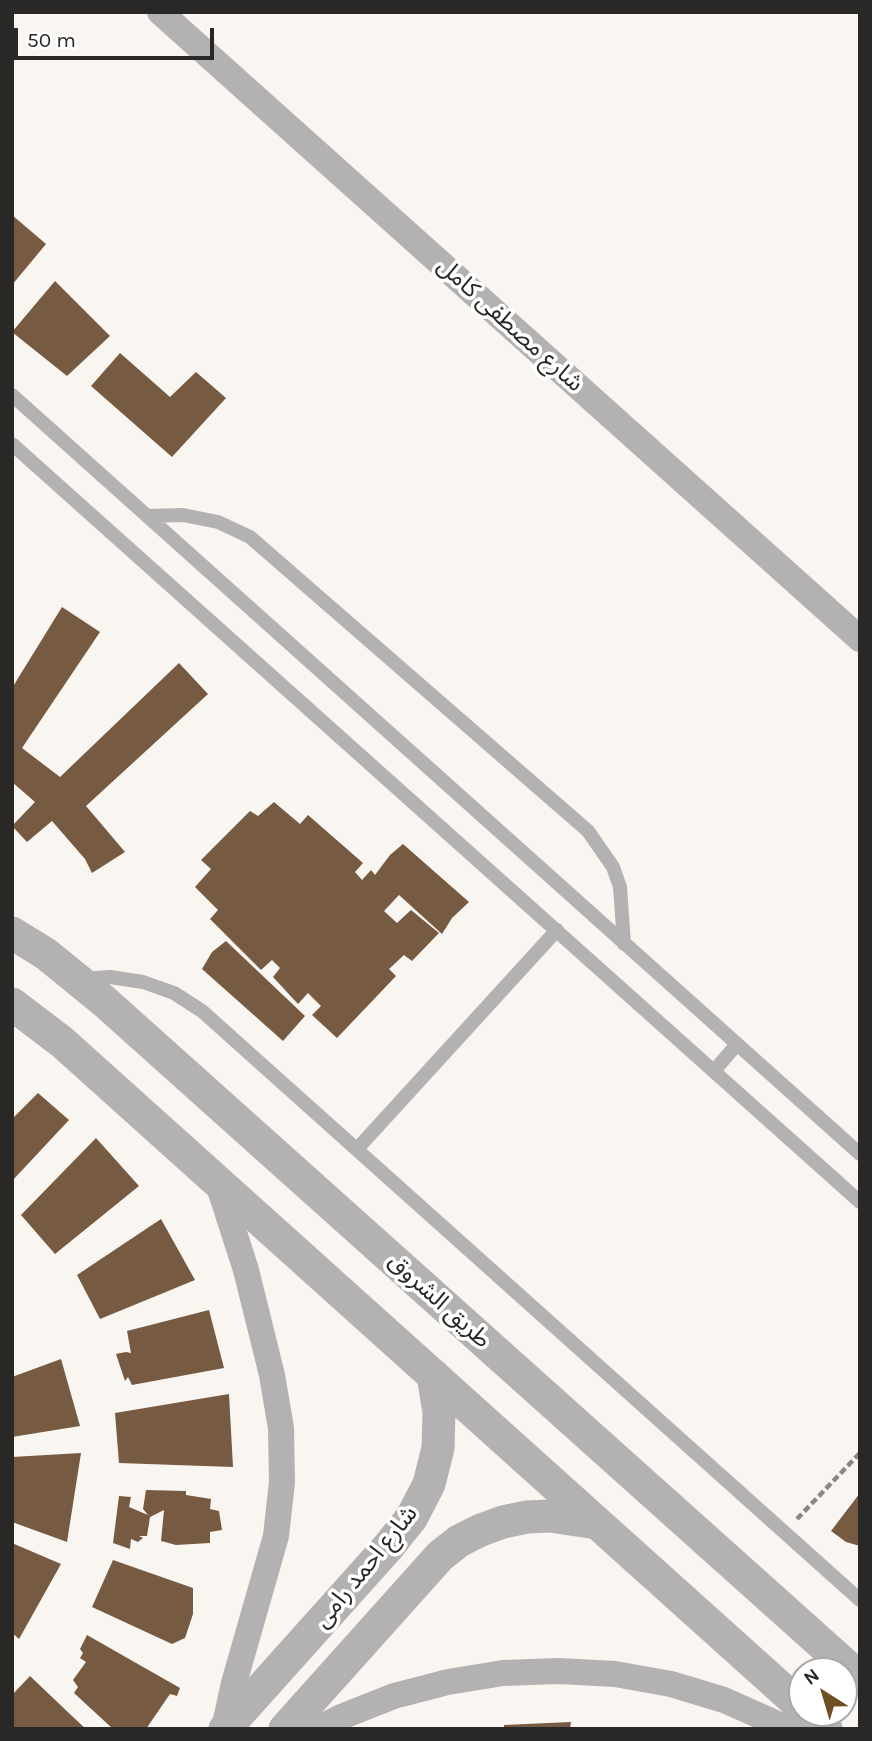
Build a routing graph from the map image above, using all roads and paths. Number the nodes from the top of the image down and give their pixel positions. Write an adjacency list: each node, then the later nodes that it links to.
1 (160, 12): 5 (street, شارع مصطفى كامل)
2 (12, 395): 4 (lane)
3 (12, 444): 6 (lane)
4 (148, 516): 8 (lane); 8 (lane)
5 (860, 639)
6 (557, 930): 12 (lane); 13 (lane)
7 (12, 933): 9 (street, طريق الشروق)
8 (624, 944): 11 (lane)
9 (78, 980): 13 (lane); 22 (street, طريق الشروق)
10 (12, 1004): 15 (street)
11 (737, 1044): 12 (lane); 14 (lane)
12 (714, 1071): 16 (lane)
13 (357, 1149): 20 (lane)
14 (860, 1154)
15 (218, 1183): 17 (street); 24 (street)
16 (860, 1202)
17 (433, 1375): 19 (street); 24 (street, شارع احمد رامى)
18 (860, 1453): 20 (path)
19 (597, 1524): 23 (street); 25 (street, شارع احمد رامى)
20 (784, 1533): 21 (lane)
21 (860, 1600)
22 (860, 1678)
23 (788, 1695)
24 (225, 1729)
25 (285, 1729)
26 (318, 1729): 27 (street)
27 (789, 1729)

